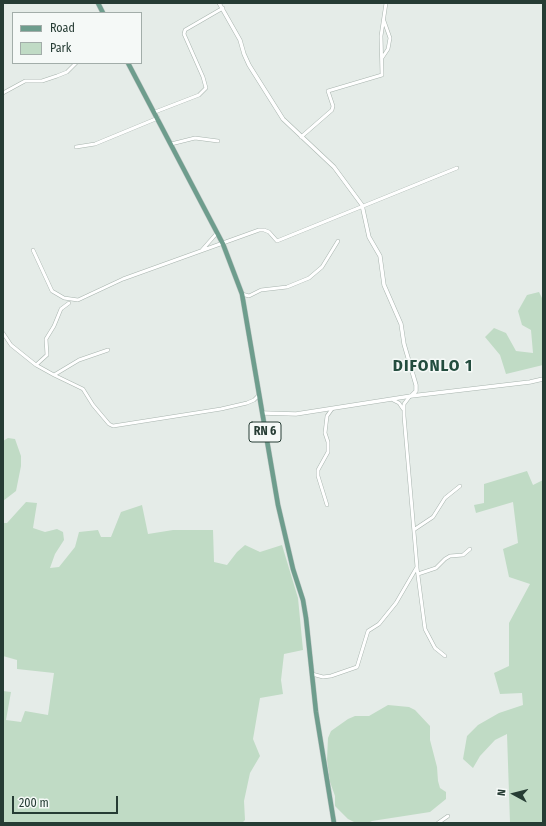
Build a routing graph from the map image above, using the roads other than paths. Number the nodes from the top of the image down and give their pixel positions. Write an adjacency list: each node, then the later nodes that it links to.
1 (98, 3): 5 (main road)
2 (219, 3): 4 (street)
3 (386, 3): 6 (street)
4 (223, 8): 11 (street); 13 (street)
5 (102, 12)
6 (383, 19): 7 (street); 7 (street)
7 (382, 58): 13 (street)
8 (75, 64): 10 (street)
9 (129, 64): 11 (main road, RN 6)
10 (3, 93)
11 (155, 112): 12 (main road, RN 6)
12 (158, 118): 15 (main road, RN 6); 16 (street)
13 (301, 137): 18 (street)
14 (218, 141): 15 (street)
15 (171, 144): 19 (main road, RN 6)
16 (76, 146)
17 (457, 168): 18 (street)
18 (362, 205): 21 (street); 32 (street)
19 (217, 233): 21 (main road, RN 6); 23 (street)
20 (338, 241): 24 (street)
21 (223, 244): 23 (street); 24 (main road, RN 6)
22 (33, 250): 23 (street)
23 (200, 251)
24 (242, 294): 31 (main road, RN 6)
25 (69, 303): 28 (street)
26 (3, 333): 28 (street)
27 (108, 350): 29 (street)
28 (36, 365): 29 (street)
29 (54, 375): 31 (street)
30 (543, 379): 32 (street)
31 (259, 395): 36 (main road, RN 6)
32 (411, 396): 33 (street); 35 (street)
33 (393, 400): 34 (street); 35 (street)
34 (332, 409): 36 (street); 38 (street)
35 (403, 409): 39 (street)
36 (263, 413): 44 (main road, RN 6)
37 (460, 486): 39 (street)
38 (327, 505)
39 (415, 529): 41 (street)
40 (470, 549): 42 (street)
41 (417, 567): 42 (street); 44 (street)
42 (418, 574): 43 (street)
43 (445, 656)
44 (312, 674): 46 (main road, RN 6)
45 (448, 816): 47 (street)
46 (334, 823)
47 (438, 823)

